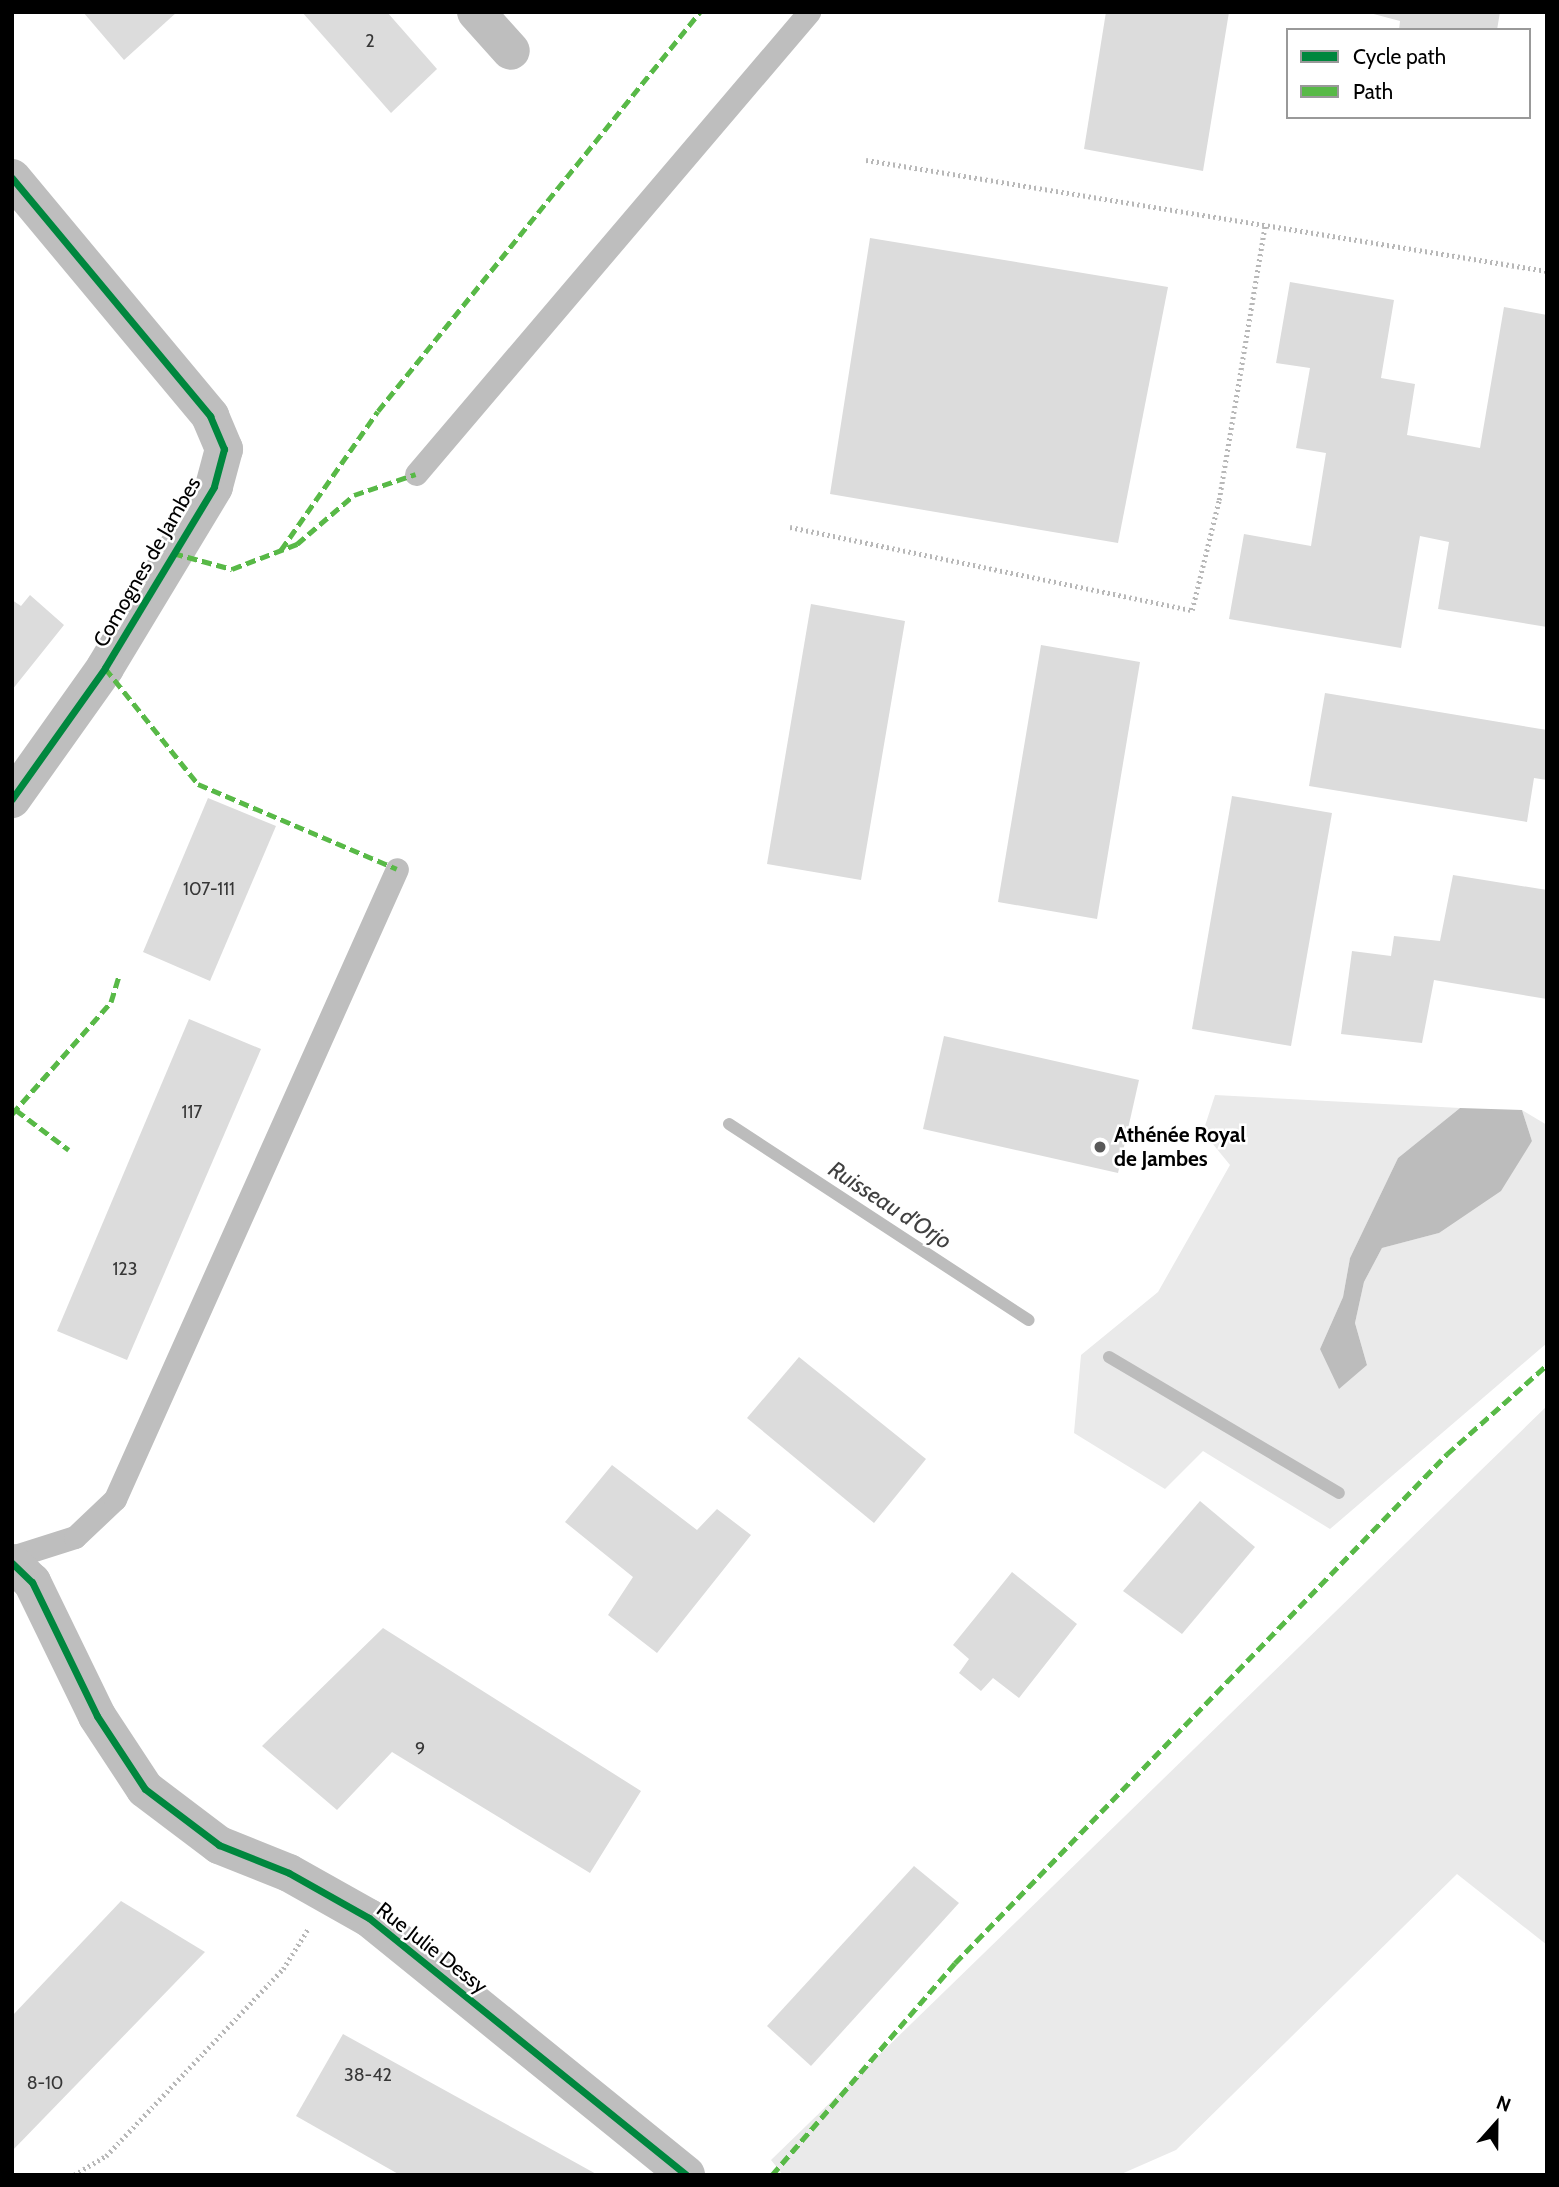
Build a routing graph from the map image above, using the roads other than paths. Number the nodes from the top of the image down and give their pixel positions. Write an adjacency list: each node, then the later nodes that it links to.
1 (476, 12): 3 (street)
2 (809, 12): 5 (lane)
3 (511, 51)
4 (12, 178): 6 (street, Comognes de Jambes)
5 (416, 474)
6 (12, 799)
7 (397, 869): 8 (lane)
8 (12, 1560): 9 (street, Rue Julie Dessy)
9 (685, 2175)

